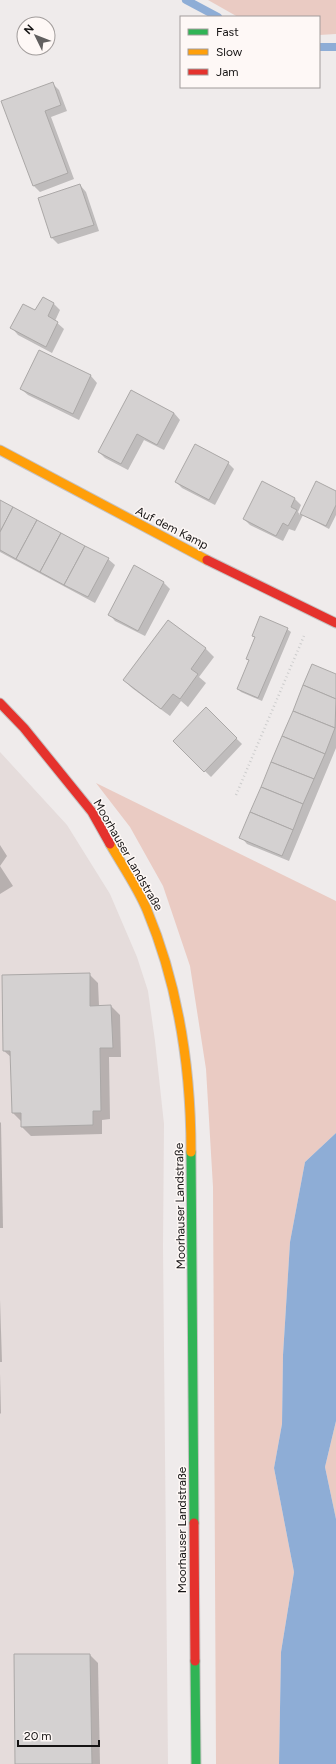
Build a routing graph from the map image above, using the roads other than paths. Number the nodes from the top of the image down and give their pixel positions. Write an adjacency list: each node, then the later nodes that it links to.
1 (0, 450): 2 (street, Auf dem Kamp)
2 (336, 623)
3 (0, 702): 4 (street, Moorhauser Landstraße)
4 (196, 1764)

